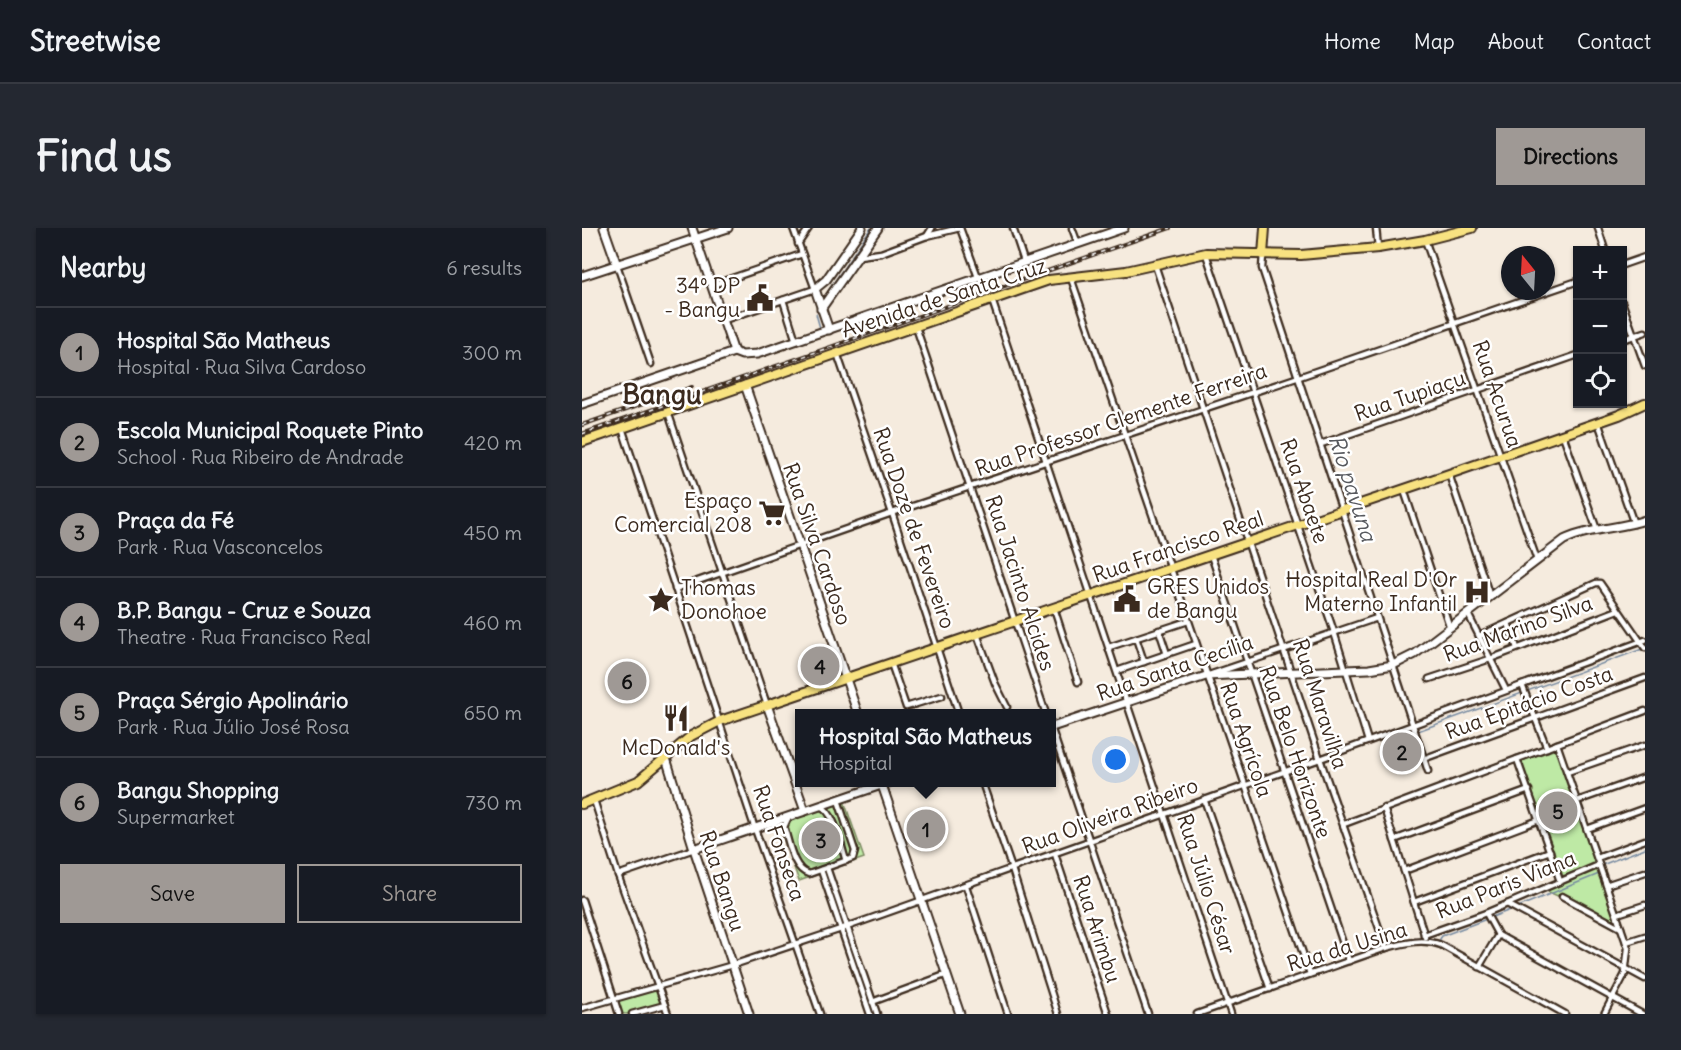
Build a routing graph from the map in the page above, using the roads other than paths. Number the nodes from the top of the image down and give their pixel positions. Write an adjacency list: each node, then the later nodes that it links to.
1 (604, 228): 31 (street)
2 (693, 228): 18 (street)
3 (728, 228): 18 (street)
4 (793, 228): 20 (street)
5 (809, 228): 20 (street)
6 (862, 228): 38 (street)
7 (878, 228): 27 (street)
8 (932, 228): 17 (street)
9 (960, 228): 17 (street); 34 (street)
10 (1013, 228): 29 (street)
11 (1072, 228): 21 (street)
12 (1265, 228): 26 (main road)
13 (1376, 228): 23 (street)
14 (1472, 228): 19 (main road, Avenida de Santa Cruz)
15 (1598, 228): 22 (street)
16 (1120, 229): 21 (street)
17 (927, 236): 27 (street)
18 (696, 239): 31 (street); 37 (street)
19 (1425, 240): 23 (main road, Avenida de Santa Cruz); 44 (street, Rua Acurua)
20 (798, 244): 24 (street)
21 (1077, 244): 29 (street)
22 (1604, 246)
23 (1378, 248): 26 (main road, Avenida de Santa Cruz)
24 (802, 254): 37 (street); 38 (street)
25 (1206, 254): 26 (main road, Avenida de Santa Cruz); 32 (main road, Avenida de Santa Cruz); 59 (street, Rua Abaete)
26 (1263, 255): 56 (street)
27 (859, 256): 41 (street)
28 (1645, 257): 30 (street)
29 (1024, 261): 34 (street)
30 (1627, 264)
31 (617, 265): 33 (street); 54 (street)
32 (1155, 265): 35 (main road, Avenida de Santa Cruz); 62 (street, Rua Maravilha)
33 (582, 276)
34 (978, 277): 46 (street)
35 (1071, 278): 39 (main road, Avenida de Santa Cruz); 66 (street, Rua Agrícola)
36 (1573, 283): 44 (street, Rua Professor Clemente Ferreira)
37 (712, 285): 43 (street)
38 (815, 289): 40 (street); 41 (street)
39 (992, 299): 45 (main road, Avenida de Santa Cruz); 71 (street, Rua Júlio César)
40 (783, 300): 43 (street); 50 (street)
41 (821, 309): 46 (street)
42 (1627, 314): 48 (street)
43 (724, 320): 51 (street)
44 (1454, 323): 56 (street, Rua Professor Clemente Ferreira); 58 (street, Rua Acurua)
45 (916, 326): 52 (main road, Avenida de Santa Cruz); 73 (street, Rua Jacinto Alcides)
46 (829, 330): 50 (street)
47 (1645, 332): 48 (street)
48 (1634, 336): 49 (street); 55 (street)
49 (1627, 339)
50 (796, 341): 51 (street)
51 (734, 352): 60 (street)
52 (837, 353): 57 (main road, Avenida de Santa Cruz); 76 (street, Rua Doze de Fevereiro)
53 (1573, 357): 58 (street, Rua Tupiaçu)
54 (651, 363)
55 (1645, 366)
56 (1300, 377): 59 (street, Rua Professor Clemente Ferreira); 69 (street)
57 (745, 386): 63 (main road, Avenida de Santa Cruz); 82 (street, Rua Silva Cardoso)
58 (1478, 389): 69 (street, Rua Tupiaçu); 70 (street, Rua Acurua)
59 (1253, 392): 62 (street, Rua Professor Clemente Ferreira); 79 (street, Rua Abaete)
60 (582, 404)
61 (1645, 404): 64 (main road, Rua Francisco Real)
62 (1204, 408): 66 (street, Rua Professor Clemente Ferreira); 81 (street, Rua Maravilha)
63 (668, 412): 65 (main road, Avenida de Santa Cruz); 86 (street)
64 (1598, 422): 67 (main road, Rua Francisco Real); 78 (street)
65 (622, 428): 68 (main road, Avenida de Santa Cruz); 87 (street)
66 (1125, 435): 71 (street, Rua Professor Clemente Ferreira); 85 (street, Rua Agrícola)
67 (1563, 435): 70 (main road, Rua Francisco Real); 80 (street)
68 (582, 442)
69 (1322, 444): 75 (street)
70 (1501, 456): 72 (main road, Rua Francisco Real); 84 (street, Rua Acurua)
71 (1048, 462): 73 (street, Rua Professor Clemente Ferreira); 88 (street, Rua Júlio César)
72 (1449, 474): 74 (main road, Rua Francisco Real); 89 (street)
73 (971, 487): 76 (street, Rua Professor Clemente Ferreira); 94 (street, Rua Jacinto Alcides)
74 (1404, 490): 75 (main road, Rua Francisco Real); 97 (street)
75 (1343, 510): 79 (main road, Rua Francisco Real); 93 (street)
76 (892, 513): 82 (street, Rua Professor Clemente Ferreira); 106 (street, Rua Doze de Fevereiro)
77 (1645, 520): 78 (street)
78 (1634, 524): 80 (street)
79 (1298, 526): 81 (main road, Rua Francisco Real); 99 (street, Rua Abaete)
80 (1597, 530): 84 (street)
81 (1248, 542): 83 (main road, Rua Francisco Real); 107 (street, Rua Maravilha)
82 (801, 546): 86 (street, Rua Professor Clemente Ferreira); 122 (street, Rua Silva Cardoso)
83 (1210, 555): 85 (main road, Rua Francisco Real); 112 (street, Rua Belo Horizonte)
84 (1537, 560): 89 (street)
85 (1171, 568): 88 (main road, Rua Francisco Real); 95 (street, Rua Agrícola)
86 (723, 573): 87 (street, Rua Professor Clemente Ferreira); 129 (street)
87 (675, 589): 137 (street, Rua Fonseca)
88 (1092, 595): 90 (main road, Rua Francisco Real); 105 (street, Rua Júlio César)
89 (1490, 597): 92 (street)
90 (1054, 608): 94 (main road, Rua Francisco Real); 124 (street)
91 (1618, 610): 96 (street); 103 (street); 108 (street, Rua Marino Silva)
92 (1467, 614): 97 (street); 101 (street)
93 (1377, 618): 99 (street, Rua Santa Cecília); 115 (street)
94 (1015, 621): 100 (main road, Rua Francisco Real); 134 (street, Rua Jacinto Alcides)
95 (1188, 621): 98 (street); 104 (street, Rua Agrícola)
96 (1508, 623): 101 (street); 108 (street)
97 (1450, 628): 115 (street)
98 (1159, 630): 102 (street); 110 (street)
99 (1334, 632): 107 (street, Rua Santa Cecília); 117 (street, Rua Abaete)
100 (977, 634): 106 (main road, Rua Francisco Real); 131 (street)
101 (1479, 636): 111 (street)
102 (1136, 638): 105 (street); 113 (street)
103 (1643, 641): 109 (street); 125 (street, Rua Oliveira Ribeiro)
104 (1196, 644): 110 (street); 120 (street, Rua Agrícola)
105 (1109, 647): 116 (street, Rua Júlio César)
106 (938, 648): 114 (main road, Rua Francisco Real); 133 (street, Rua Doze de Fevereiro)
107 (1284, 648): 112 (street, Rua Santa Cecília); 118 (street, Rua Maravilha)
108 (1517, 648): 111 (street, Rua Marino Silva)
109 (1645, 648)
110 (1167, 654): 113 (street)
111 (1490, 659): 123 (street, Rua Marino Silva); 126 (street)
112 (1247, 661): 119 (street, Rua Belo Horizonte); 120 (street, Rua Santa Cecília)
113 (1144, 662): 116 (street)
114 (891, 663): 122 (main road, Rua Francisco Real); 130 (street)
115 (1393, 664): 117 (street); 138 (street)
116 (1118, 670): 128 (street, Rua Júlio César)
117 (1345, 670): 118 (street); 141 (street, Rua Abaete)
118 (1293, 673): 119 (street); 146 (street, Rua Maravilha)
119 (1252, 675): 120 (street); 149 (street, Rua Belo Horizonte)
120 (1206, 676): 128 (street, Rua Santa Cecília); 154 (street, Rua Agrícola)
121 (1645, 678): 136 (street, Rua Epitácio Costa)
122 (846, 679): 129 (main road, Rua Francisco Real); 132 (street, Rua Silva Cardoso)
123 (1429, 679)
124 (1078, 682)
125 (1522, 685): 126 (street, Rua Oliveira Ribeiro); 136 (street)
126 (1506, 690): 138 (street, Rua Oliveira Ribeiro)
127 (942, 696): 130 (street)
128 (1128, 702): 139 (street, Rua Santa Cecília); 169 (street, Rua Júlio César)
129 (767, 705): 137 (main road, Rua Francisco Real); 153 (street)
130 (908, 707)
131 (1007, 707)
132 (856, 709)
133 (957, 709)
134 (1044, 709)
135 (1645, 711): 142 (street)
136 (1535, 718): 144 (street); 147 (street, Rua Epitácio Costa)
137 (720, 721): 145 (main road, Rua Francisco Real); 173 (street, Rua Fonseca)
138 (1412, 725): 141 (street, Rua Oliveira Ribeiro); 147 (street)
139 (1056, 727)
140 (1056, 740): 177 (street)
141 (1368, 741): 146 (street, Rua Oliveira Ribeiro)
142 (1557, 744): 144 (street); 151 (street)
143 (1645, 745): 151 (street)
144 (1547, 748): 148 (street)
145 (666, 758): 160 (main road, Rua Francisco Real); 178 (street, Rua Bangu)
146 (1320, 759): 149 (street, Rua Oliveira Ribeiro); 172 (street, Rua Maravilha)
147 (1424, 759): 150 (street)
148 (1517, 759): 159 (street); 166 (street)
149 (1284, 771): 154 (street, Rua Oliveira Ribeiro); 209 (street, Rua Belo Horizonte)
150 (1428, 771)
151 (1567, 772): 163 (street)
152 (1645, 777): 163 (street)
153 (795, 783)
154 (1244, 785): 162 (street, Rua Oliveira Ribeiro); 213 (street, Rua Agrícola)
155 (796, 787): 168 (street)
156 (874, 787): 161 (street)
157 (883, 787): 194 (street)
158 (983, 787): 185 (street)
159 (1529, 790): 171 (street); 175 (street)
160 (594, 800): 164 (main road, Rua Francisco Real); 188 (street)
161 (838, 800): 165 (street); 182 (street)
162 (1204, 800): 169 (street, Rua Oliveira Ribeiro); 217 (street)
163 (1577, 801): 174 (street)
164 (582, 804)
165 (820, 806): 168 (street); 182 (street)
166 (1384, 808): 172 (street); 175 (street)
167 (1645, 808): 174 (street)
168 (805, 811): 170 (street)
169 (1165, 814): 177 (street, Rua Oliveira Ribeiro); 221 (street, Rua Júlio César)
170 (789, 817): 173 (street); 184 (street)
171 (1539, 820): 179 (street); 186 (street)
172 (1344, 824): 208 (street, Rua Maravilha)
173 (755, 829): 178 (street); 207 (street, Rua Fonseca)
174 (1587, 829): 181 (street)
175 (1394, 840): 186 (street)
176 (1645, 840): 181 (street)
177 (1091, 841): 180 (street, Rua Oliveira Ribeiro); 236 (street)
178 (694, 849): 188 (street); 210 (street, Rua Bangu)
179 (1550, 851): 189 (street); 195 (street)
180 (1055, 854): 185 (street, Rua Oliveira Ribeiro); 235 (street, Rua Arimbu)
181 (1597, 858): 183 (street)
182 (846, 861): 184 (street)
183 (1599, 865): 189 (street, Rua Paris Viana); 190 (street)
184 (824, 869): 200 (street)
185 (1012, 869): 191 (street, Rua Oliveira Ribeiro); 234 (street)
186 (1404, 871): 195 (street)
187 (1645, 872): 190 (street)
188 (618, 875): 216 (street)
189 (1560, 881): 196 (street, Rua Paris Viana)
190 (1606, 885): 199 (street)
191 (966, 886): 194 (street, Rua Oliveira Ribeiro); 233 (street)
192 (1562, 896): 201 (street)
193 (582, 900): 219 (street)
194 (921, 902): 200 (street, Rua Oliveira Ribeiro); 214 (street)
195 (1414, 902): 202 (street)
196 (1507, 903): 198 (street, Rua Paris Viana); 212 (street)
197 (1645, 905): 199 (street)
198 (1486, 912): 202 (street, Rua Paris Viana); 203 (street)
199 (1617, 914): 201 (street)
200 (844, 928): 207 (street, Rua Oliveira Ribeiro); 220 (street); 222 (street)
201 (1621, 928): 206 (street)
202 (1424, 935): 205 (street)
203 (1498, 935): 211 (street); 218 (street)
204 (1645, 936): 206 (street)
205 (1426, 941): 208 (street, Rua da Usina); 211 (street, Rua da Usina)
206 (1626, 942): 212 (street)
207 (796, 944): 210 (street, Rua Oliveira Ribeiro); 229 (street, Rua Fonseca)
208 (1386, 948): 209 (street, Rua da Usina)
209 (1349, 960): 213 (street, Rua da Usina)
210 (733, 965): 216 (street, Rua Oliveira Ribeiro); 228 (street, Rua Bangu)
211 (1479, 967): 239 (street, Rua da Usina)
212 (1626, 969): 215 (street); 218 (street)
213 (1310, 974): 217 (street, Rua da Usina)
214 (945, 975): 220 (street); 232 (street)
215 (1645, 979)
216 (658, 986): 219 (street, Rua Oliveira Ribeiro); 223 (street)
217 (1270, 989): 221 (street, Rua da Usina)
218 (1614, 997): 240 (street); 241 (street)
219 (614, 999): 224 (street, Rua Oliveira Ribeiro); 225 (street)
220 (873, 1002): 222 (street); 231 (street)
221 (1228, 1002): 237 (street, Rua da Usina); 238 (street, Rua Júlio César)
222 (867, 1004): 230 (street)
223 (665, 1005): 226 (street); 227 (street)
224 (582, 1008)
225 (619, 1014)
226 (632, 1014)
227 (668, 1014)
228 (749, 1014)
229 (820, 1014)
230 (870, 1014)
231 (877, 1014)
232 (960, 1014)
233 (1008, 1014)
234 (1058, 1014)
235 (1108, 1014)
236 (1148, 1014)
237 (1197, 1014)
238 (1231, 1014)
239 (1565, 1014)
240 (1604, 1014)
241 (1642, 1014)

